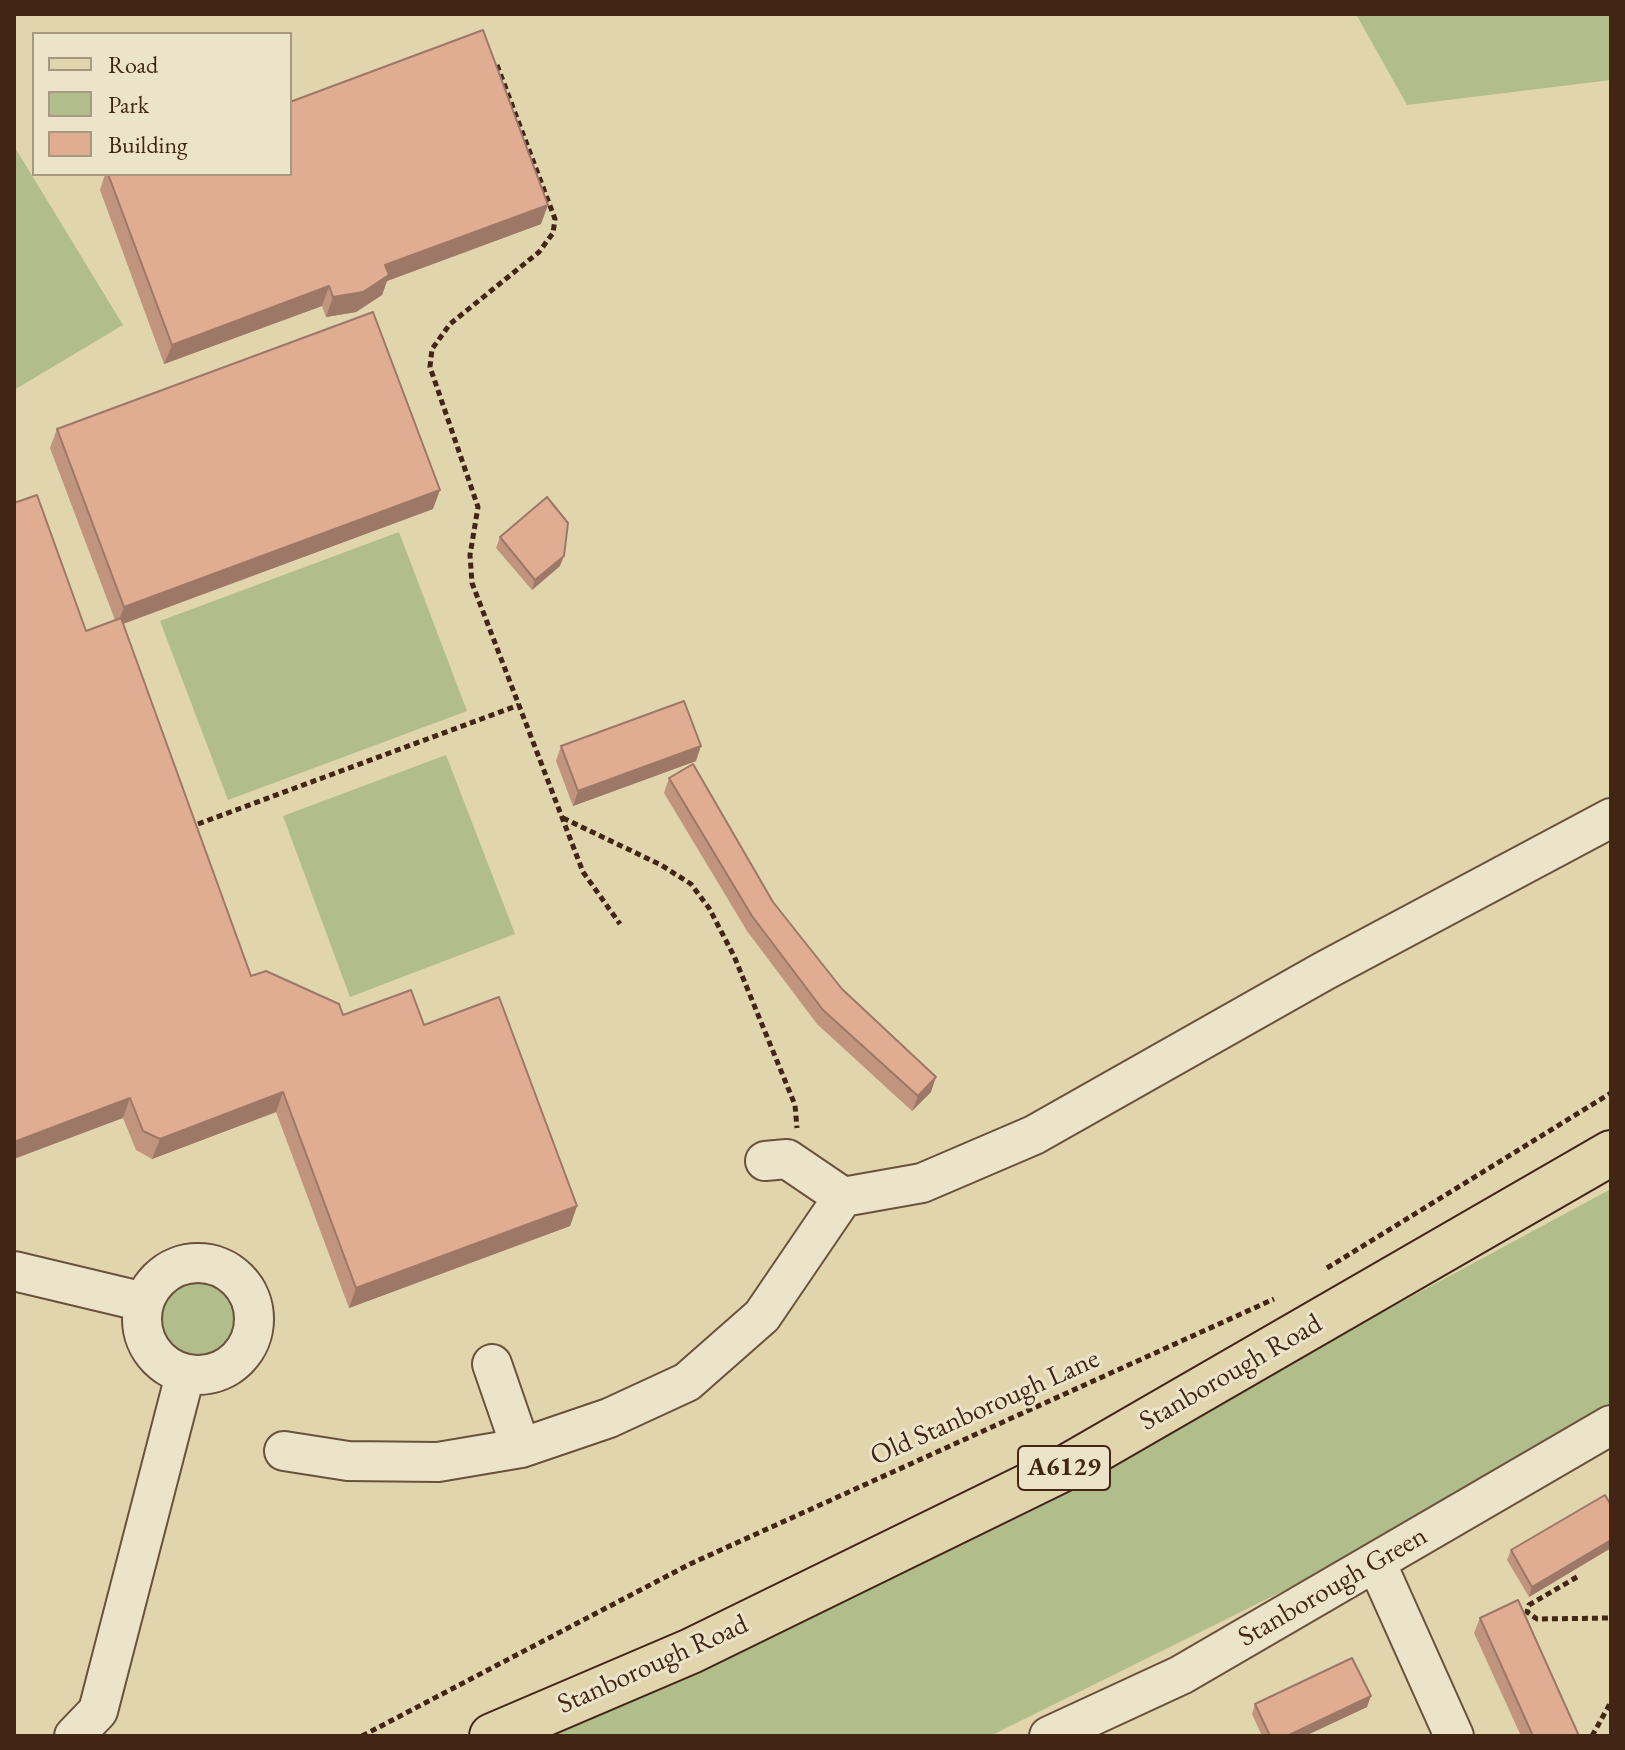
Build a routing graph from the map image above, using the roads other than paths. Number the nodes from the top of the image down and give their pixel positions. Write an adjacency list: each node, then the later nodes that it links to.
1 (1611, 818): 4 (street)
2 (1611, 1153): 14 (main road, Stanborough Road / A6129)
3 (776, 1160): 4 (street)
4 (843, 1197): 10 (street)
5 (14, 1271): 6 (street)
6 (144, 1302): 8 (street); 8 (street)
7 (492, 1364): 10 (street)
8 (185, 1375): 13 (street)
9 (1611, 1425): 12 (street, Stanborough Green)
10 (521, 1448): 11 (street)
11 (284, 1451)
12 (1376, 1562): 15 (street, Stanborough Green); 16 (street)
13 (92, 1728)
14 (492, 1736)
15 (1049, 1736)
16 (1454, 1736)

